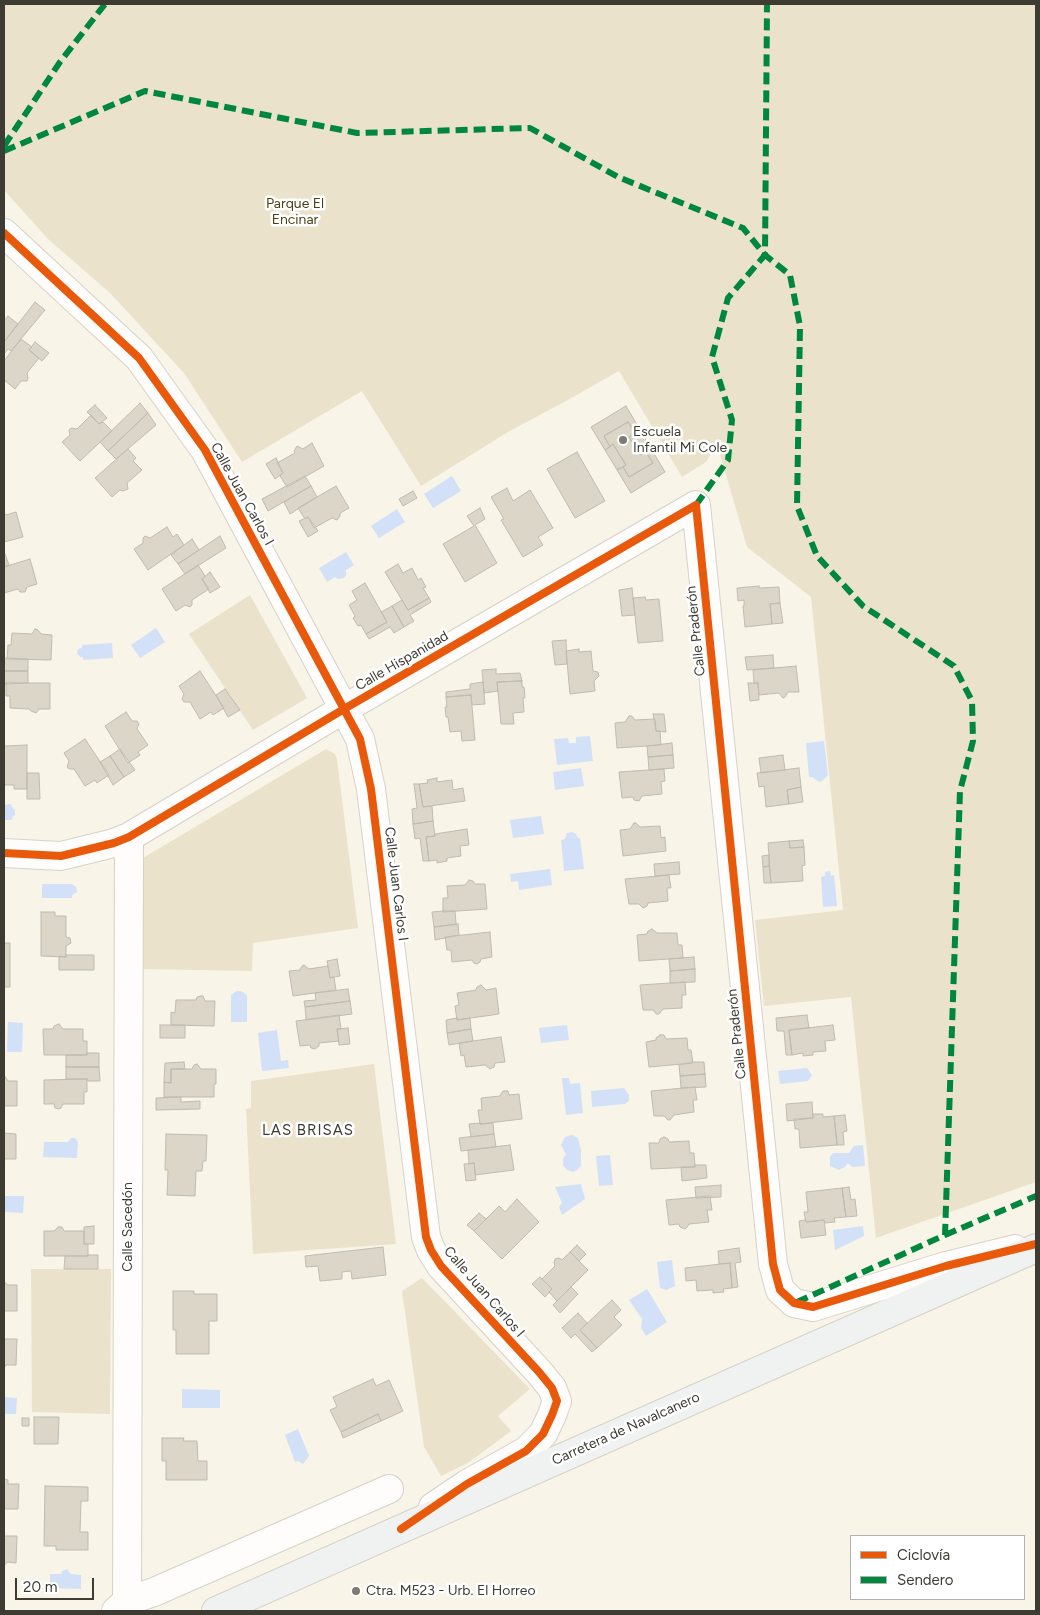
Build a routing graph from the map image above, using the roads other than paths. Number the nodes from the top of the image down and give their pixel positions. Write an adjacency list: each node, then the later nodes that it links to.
1 (4, 233): 3 (street, Calle Juan Carlos I)
2 (696, 505): 3 (street, Calle Hispanidad); 6 (street, Calle Praderón)
3 (344, 709): 4 (street, Calle Hispanidad); 9 (street, Calle Juan Carlos I)
4 (129, 837): 5 (street, Calle Hispanidad); 10 (street, Calle Sacedón)
5 (4, 853)
6 (1036, 1244)
7 (1036, 1248): 9 (main road, Carretera de Navalcanero)
8 (389, 1489): 10 (street)
9 (401, 1529): 11 (main road, Carretera de Navalcanero)
10 (122, 1606)
11 (216, 1611)

